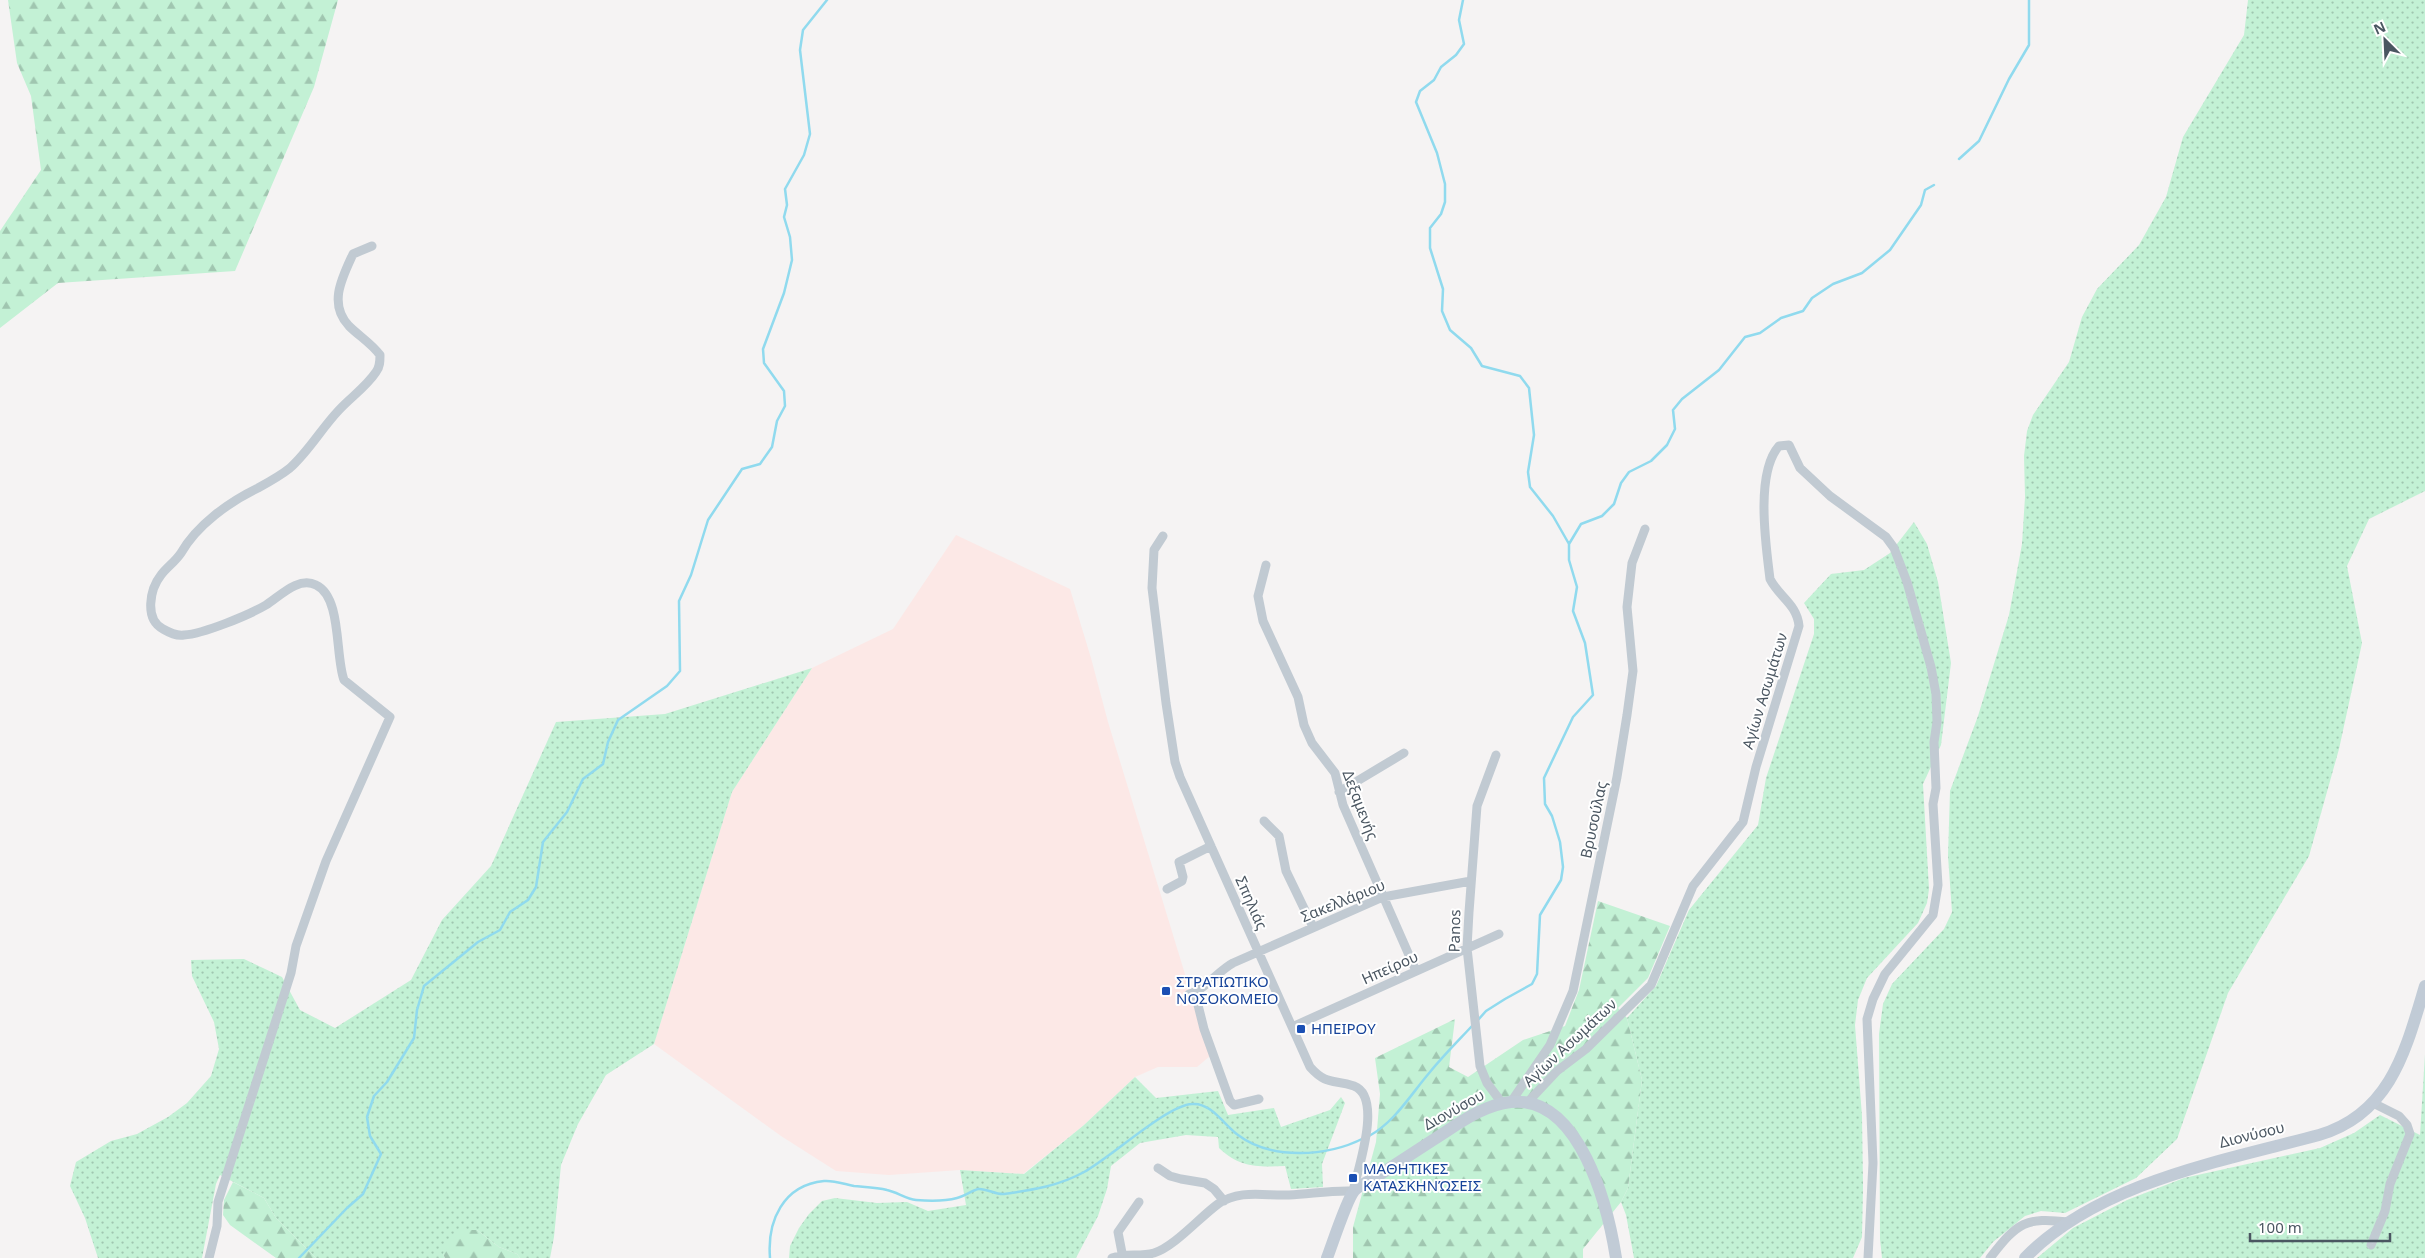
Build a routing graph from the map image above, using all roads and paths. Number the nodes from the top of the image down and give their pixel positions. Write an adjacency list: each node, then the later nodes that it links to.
1 (372, 246): 31 (street)
2 (1644, 528): 21 (street, Βρυσούλας)
3 (1163, 536): 9 (street, Σπηλιάς)
4 (1266, 565): 7 (street, Δεξαμενής)
5 (1404, 753): 7 (street)
6 (1496, 755): 10 (street, Panos)
7 (1340, 792): 12 (street, Δεξαμενής)
8 (1264, 821): 13 (street)
9 (1211, 846): 11 (street); 16 (street, Σπηλιάς)
10 (1471, 880): 12 (street, Σακελλάριου); 15 (street, Panos)
11 (1166, 889)
12 (1383, 897): 13 (street, Σακελλάριου); 17 (street, Δεξαμενής)
13 (1313, 927): 16 (street, Σακελλάριου)
14 (1500, 934): 15 (street, Ηπείρου)
15 (1467, 948): 17 (street, Ηπείρου); 21 (street, Panos)
16 (1258, 953): 19 (street, Σπηλιάς); 20 (street, Σακελλάριου)
17 (1416, 971): 19 (street, Ηπείρου)
18 (2425, 986): 23 (main road, Διονύσου)
19 (1292, 1027): 25 (street, Σπηλιάς)
20 (1258, 1099)
21 (1507, 1102): 22 (main road, Διονύσου); 25 (main road, Διονύσου)
22 (1527, 1103): 34 (main road, Διονύσου); 35 (street, Αγίων Ασωμάτων)
23 (2373, 1103): 28 (main road, Διονύσου); 29 (street)
24 (1158, 1168): 26 (street)
25 (1354, 1191): 26 (street); 33 (main road)
26 (1224, 1201): 30 (street)
27 (1140, 1202): 30 (street)
28 (2070, 1222): 36 (street); 37 (main road, Διονύσου)
29 (2371, 1244)
30 (1123, 1256): 32 (street)
31 (209, 1258)
32 (1112, 1258)
33 (1328, 1258)
34 (1616, 1258)
35 (1868, 1258)
36 (1990, 1258)
37 (2025, 1258)

